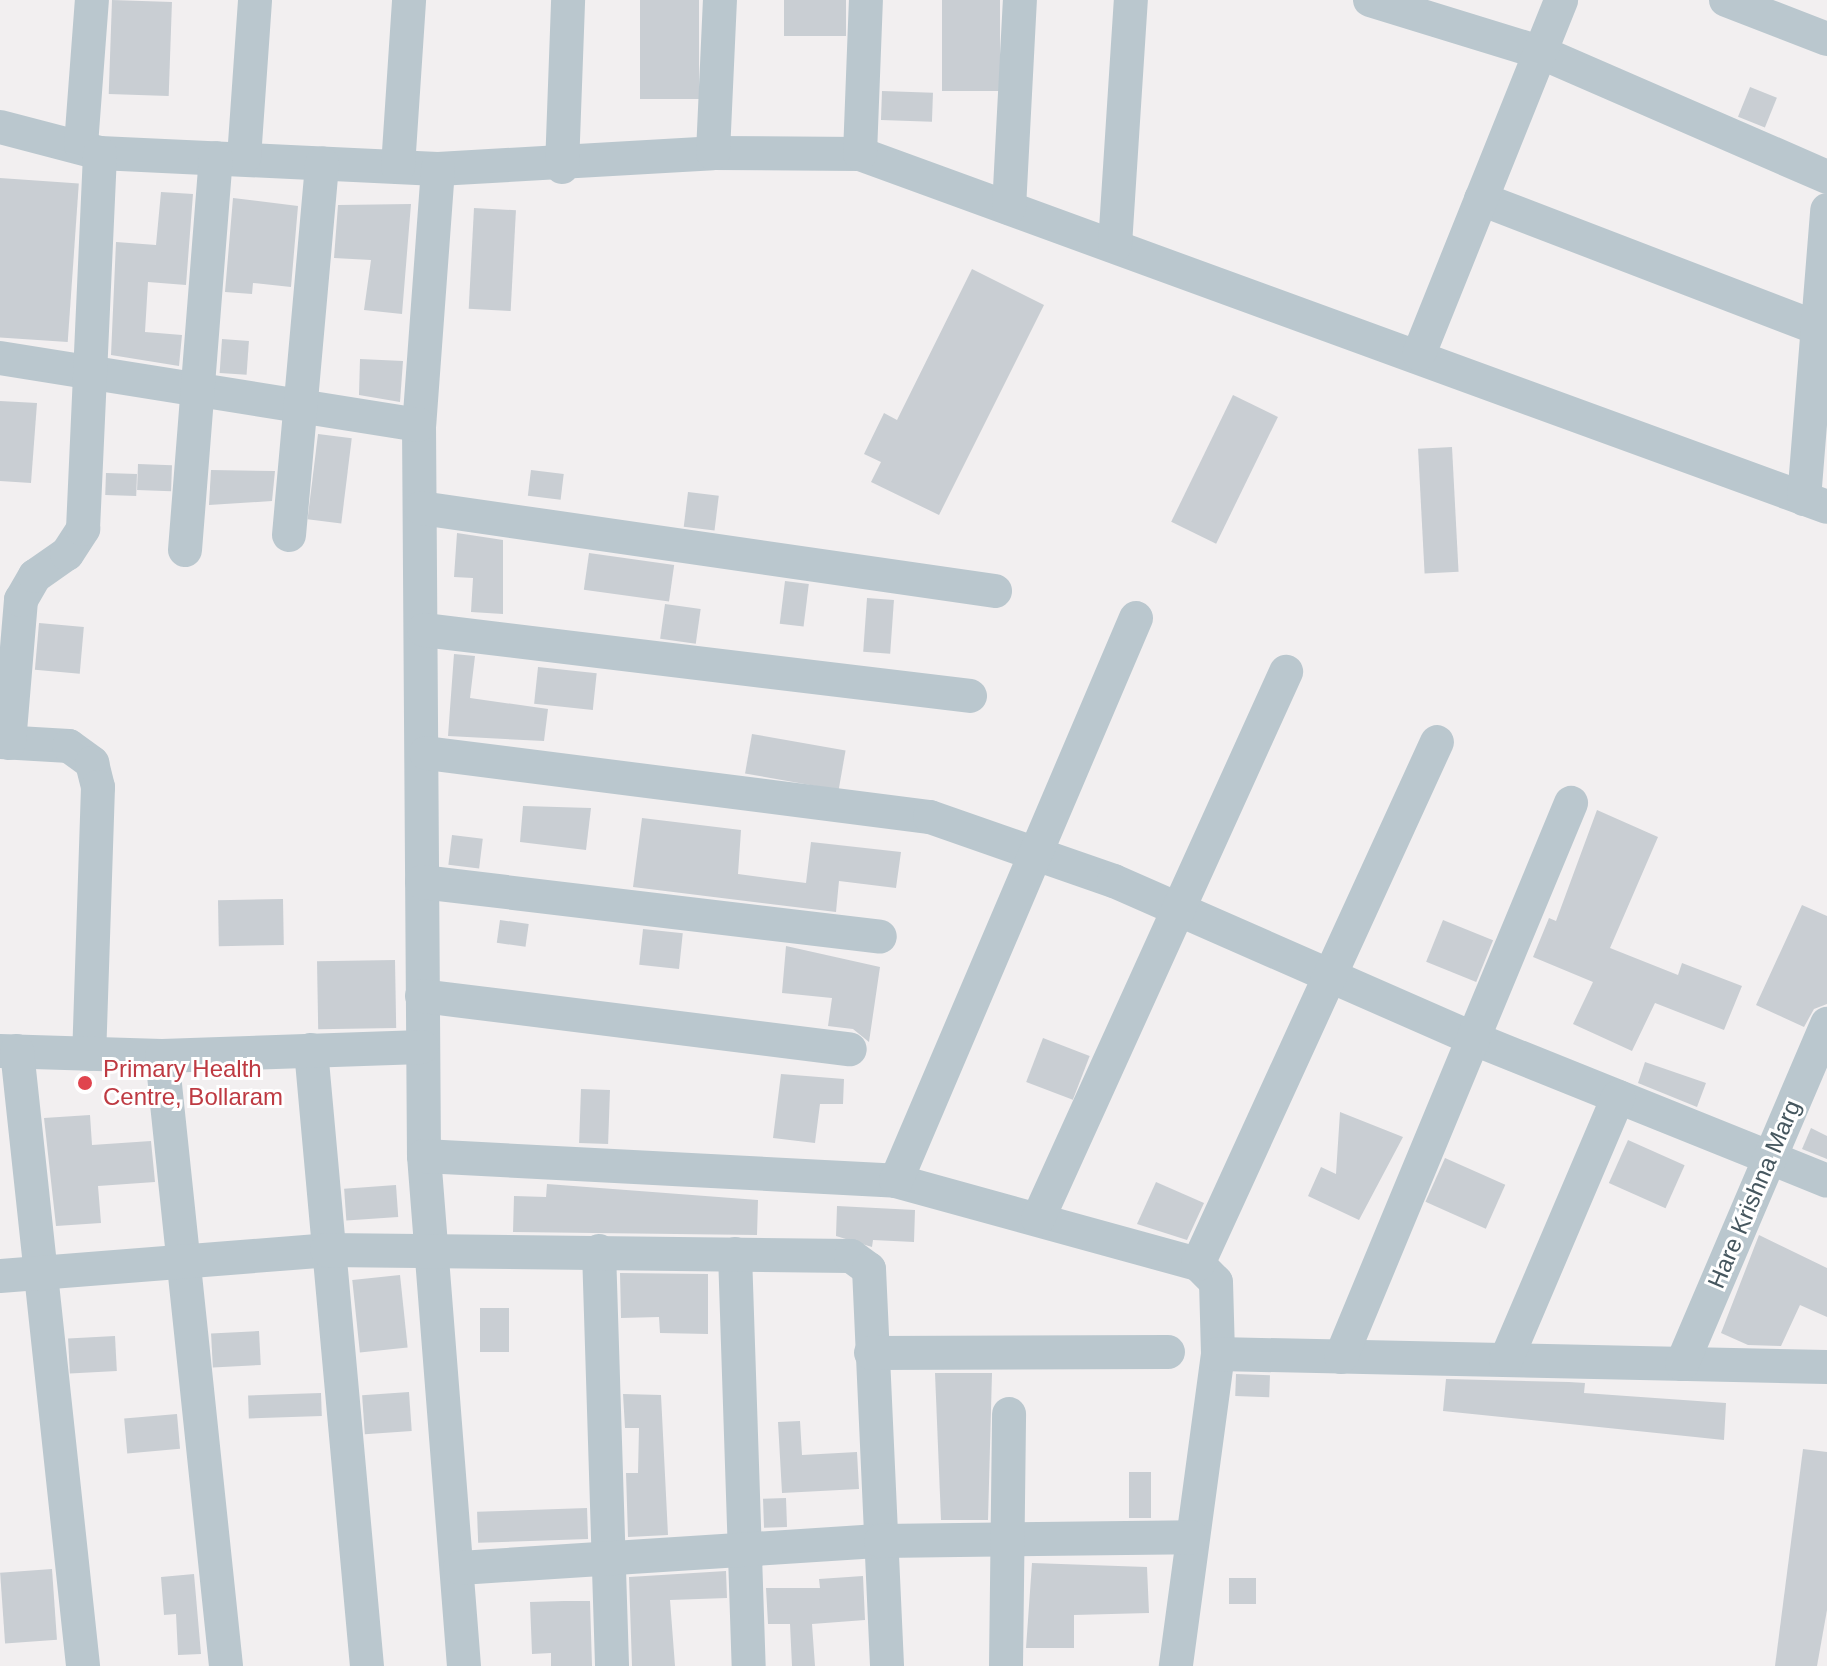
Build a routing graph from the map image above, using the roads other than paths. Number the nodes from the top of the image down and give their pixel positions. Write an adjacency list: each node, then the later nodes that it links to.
1 (92, 0): 15 (street)
2 (255, 0): 18 (street)
3 (409, 0): 20 (street)
4 (568, 0): 21 (street)
5 (720, 0): 16 (street)
6 (866, 0): 17 (street)
7 (1020, 0): 25 (street)
8 (1131, 0): 27 (street)
9 (1370, 0): 13 (street)
10 (1561, 0): 13 (street)
11 (1726, 0): 12 (street)
12 (1827, 39)
13 (1542, 53): 23 (street); 24 (street)
14 (0, 127): 15 (street)
15 (90, 149): 18 (street); 31 (street)
16 (713, 153): 17 (street); 21 (street)
17 (860, 154): 25 (street)
18 (230, 158): 19 (street); 32 (street)
19 (322, 163): 20 (street); 33 (street)
20 (398, 167): 22 (street)
21 (562, 167): 22 (street)
22 (438, 169): 34 (street)
23 (1827, 177)
24 (1481, 199): 28 (street); 29 (street)
25 (1009, 208): 27 (street)
26 (1827, 210): 28 (street)
27 (1115, 245): 29 (street)
28 (1824, 331): 35 (street)
29 (1419, 354): 35 (street)
30 (0, 358): 31 (street)
31 (87, 372): 32 (street); 45 (street)
32 (197, 390): 33 (street); 38 (street)
33 (300, 406): 34 (street); 37 (street)
34 (419, 425): 36 (street)
35 (1816, 503)
36 (421, 508): 39 (street); 41 (street)
37 (289, 535)
38 (185, 550)
39 (995, 591)
40 (1136, 618): 48 (street)
41 (424, 630): 43 (street); 46 (street)
42 (1286, 672): 50 (street)
43 (970, 696)
44 (1437, 742): 52 (street)
45 (5, 743): 60 (street)
46 (426, 753): 48 (street); 49 (street)
47 (1571, 803): 55 (street)
48 (1031, 852): 50 (street); 65 (street)
49 (422, 882): 51 (street); 53 (street)
50 (1177, 909): 52 (street); 67 (street)
51 (880, 937)
52 (1329, 976): 55 (street); 73 (street)
53 (422, 996): 56 (street); 57 (street)
54 (1827, 1024): 64 (street, Hare Krishna Marg)
55 (1477, 1040): 62 (street); 79 (street)
56 (422, 1047): 58 (street); 63 (street)
57 (850, 1049)
58 (311, 1050): 61 (street); 69 (street)
59 (8, 1051): 60 (street); 74 (street)
60 (89, 1054): 61 (street)
61 (162, 1056): 72 (street)
62 (1618, 1097): 64 (street); 80 (street)
63 (424, 1156): 65 (street); 68 (street)
64 (1768, 1157): 66 (street); 81 (street, Hare Krishna Marg)
65 (896, 1181): 67 (street)
66 (1827, 1181)
67 (1038, 1219): 73 (street)
68 (429, 1249): 69 (street); 70 (street); 89 (street)
69 (327, 1250): 72 (street); 92 (street)
70 (599, 1251): 71 (street); 88 (street)
71 (735, 1254): 77 (street); 87 (street)
72 (187, 1262): 74 (street); 91 (street)
73 (1198, 1264): 78 (street)
74 (38, 1274): 75 (street); 90 (street)
75 (0, 1276)
76 (1168, 1352): 77 (street)
77 (871, 1353): 86 (street)
78 (1218, 1354): 79 (street); 84 (street)
79 (1341, 1357): 80 (street)
80 (1506, 1360): 81 (street)
81 (1682, 1364): 82 (street)
82 (1827, 1367)
83 (1009, 1414): 85 (street)
84 (1192, 1537): 85 (street); 98 (street)
85 (1008, 1538): 86 (street); 97 (street)
86 (881, 1541): 87 (street); 96 (street)
87 (743, 1553): 88 (street); 95 (street)
88 (606, 1561): 89 (street); 94 (street)
89 (460, 1568): 93 (street)
90 (83, 1666)
91 (226, 1666)
92 (367, 1666)
93 (464, 1666)
94 (612, 1666)
95 (749, 1666)
96 (887, 1666)
97 (1006, 1666)
98 (1176, 1666)

